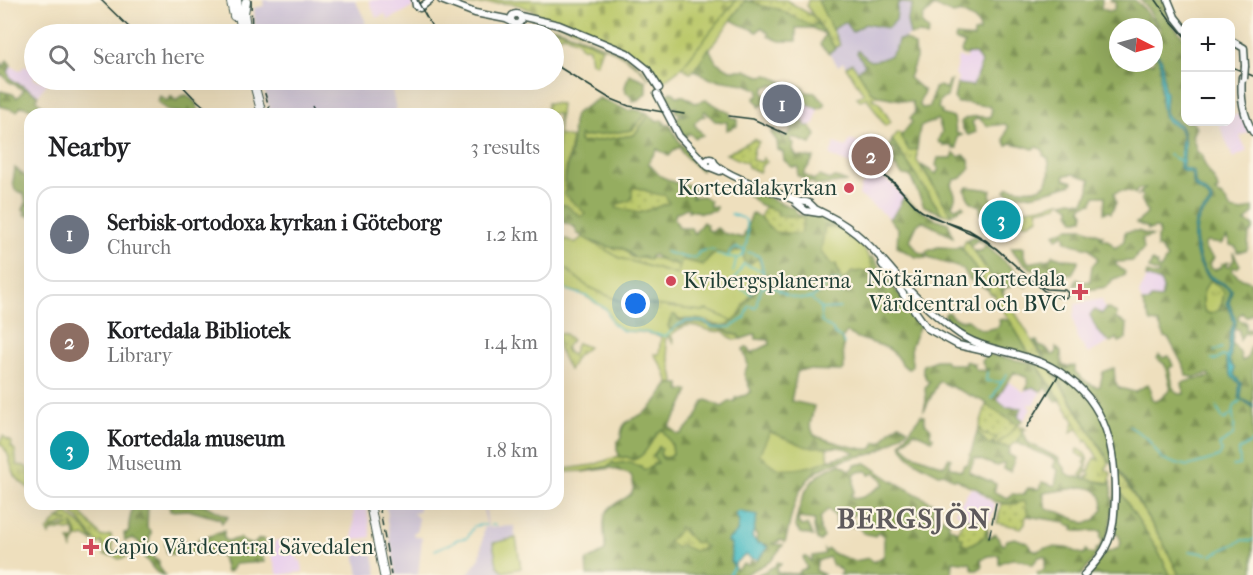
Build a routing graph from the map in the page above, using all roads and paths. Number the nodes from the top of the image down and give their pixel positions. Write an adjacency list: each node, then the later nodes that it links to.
1 (444, 0): 8 (main road)
2 (1170, 0): 4 (main road)
3 (239, 1): 5 (highway); 6 (highway); 7 (highway)
4 (1181, 21)
5 (242, 24)
6 (242, 24)
7 (243, 24)
8 (541, 24)
9 (564, 30): 14 (main road)
10 (1235, 45): 13 (main road, bridge)
11 (258, 90): 12 (highway)
12 (262, 108)
13 (1253, 130)
14 (807, 207): 15 (main road); 17 (main road)
15 (934, 312): 16 (main road); 17 (main road)
16 (943, 319): 18 (main road); 19 (main road)
17 (923, 322): 18 (main road)
18 (931, 332): 19 (main road)
19 (1022, 356): 22 (main road)
20 (373, 510): 21 (highway)
21 (385, 575)
22 (1084, 575)

